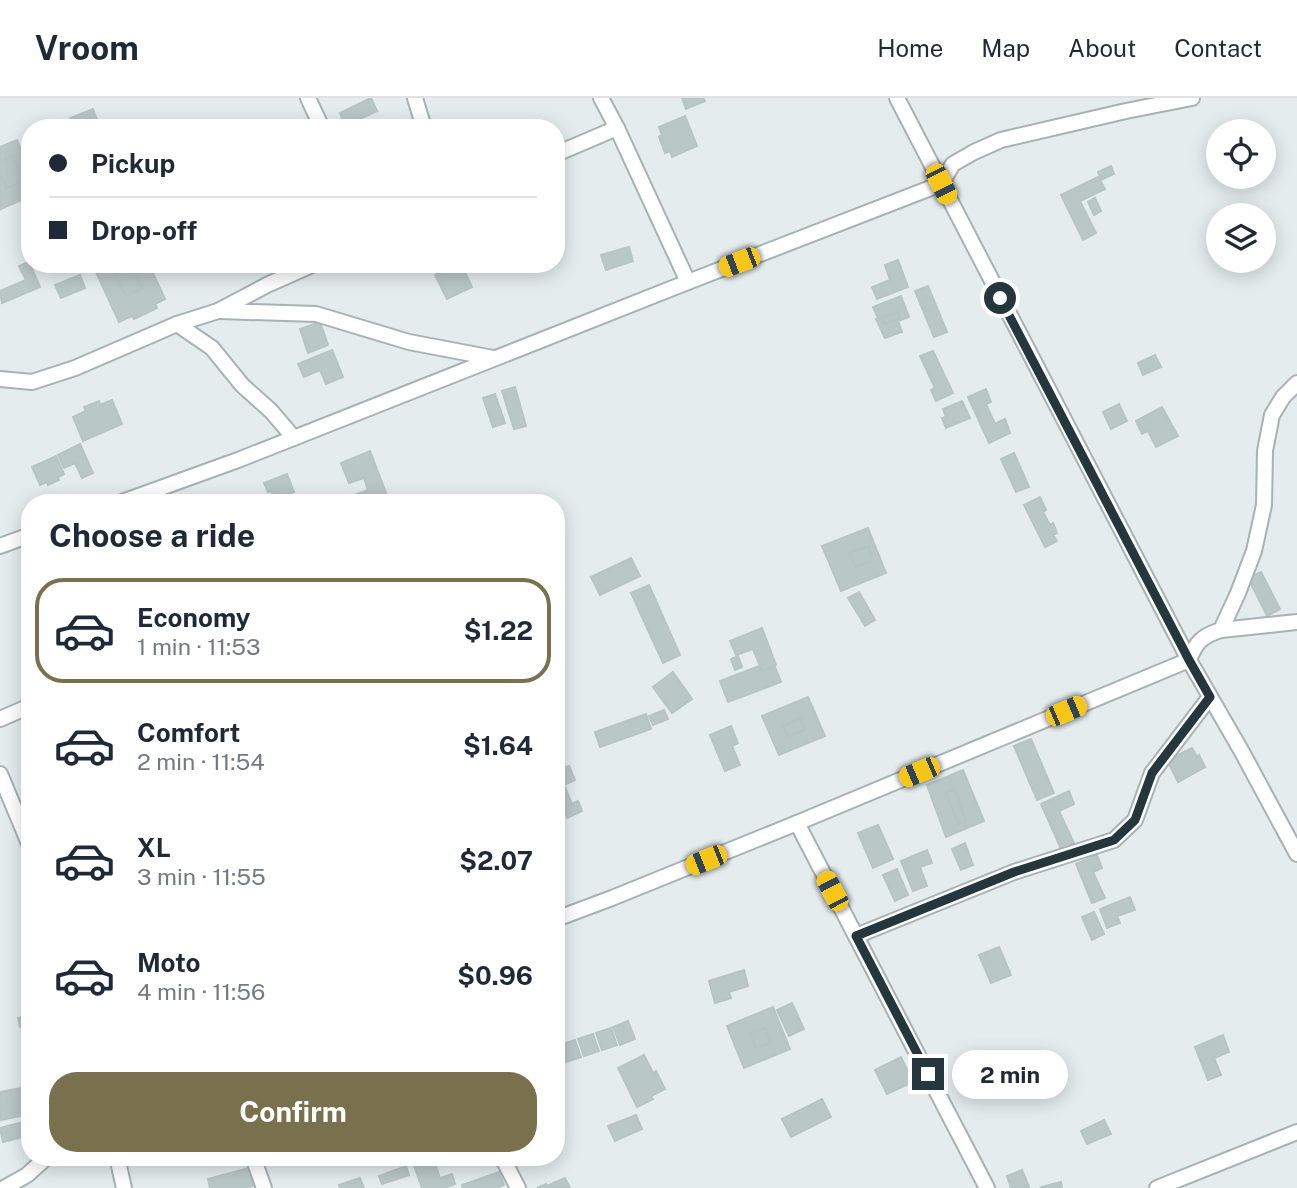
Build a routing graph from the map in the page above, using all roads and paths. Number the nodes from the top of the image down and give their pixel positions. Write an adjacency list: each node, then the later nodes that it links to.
1 (308, 98): 6 (street)
2 (415, 98): 7 (street)
3 (601, 98): 8 (street)
4 (897, 98): 10 (street)
5 (1192, 98): 10 (street)
6 (318, 119)
7 (421, 119)
8 (617, 128): 9 (street); 12 (street)
9 (565, 150)
10 (941, 184): 12 (street); 24 (street)
11 (294, 273): 13 (street)
12 (688, 282): 15 (street)
13 (218, 311): 14 (street); 15 (street)
14 (177, 324): 16 (street); 18 (street)
15 (494, 358): 18 (street)
16 (0, 379)
17 (1297, 383): 23 (street)
18 (294, 438): 19 (street)
19 (144, 494)
20 (21, 539): 21 (street)
21 (0, 546)
22 (1297, 622): 23 (street)
23 (1221, 630): 24 (street)
24 (1189, 660): 25 (street); 29 (street)
25 (1210, 697): 31 (street); 33 (street)
26 (21, 710): 27 (street)
27 (0, 719)
28 (0, 774): 30 (street)
29 (797, 823): 32 (street); 33 (street)
30 (21, 824)
31 (1297, 853)
32 (565, 916)
33 (856, 936): 43 (street)
34 (1297, 1132): 44 (street)
35 (37, 1166): 39 (street)
36 (119, 1166): 40 (street)
37 (256, 1166): 41 (street)
38 (507, 1166): 42 (street)
39 (4, 1188)
40 (124, 1188)
41 (264, 1188)
42 (518, 1188)
43 (987, 1188)
44 (1157, 1188)

